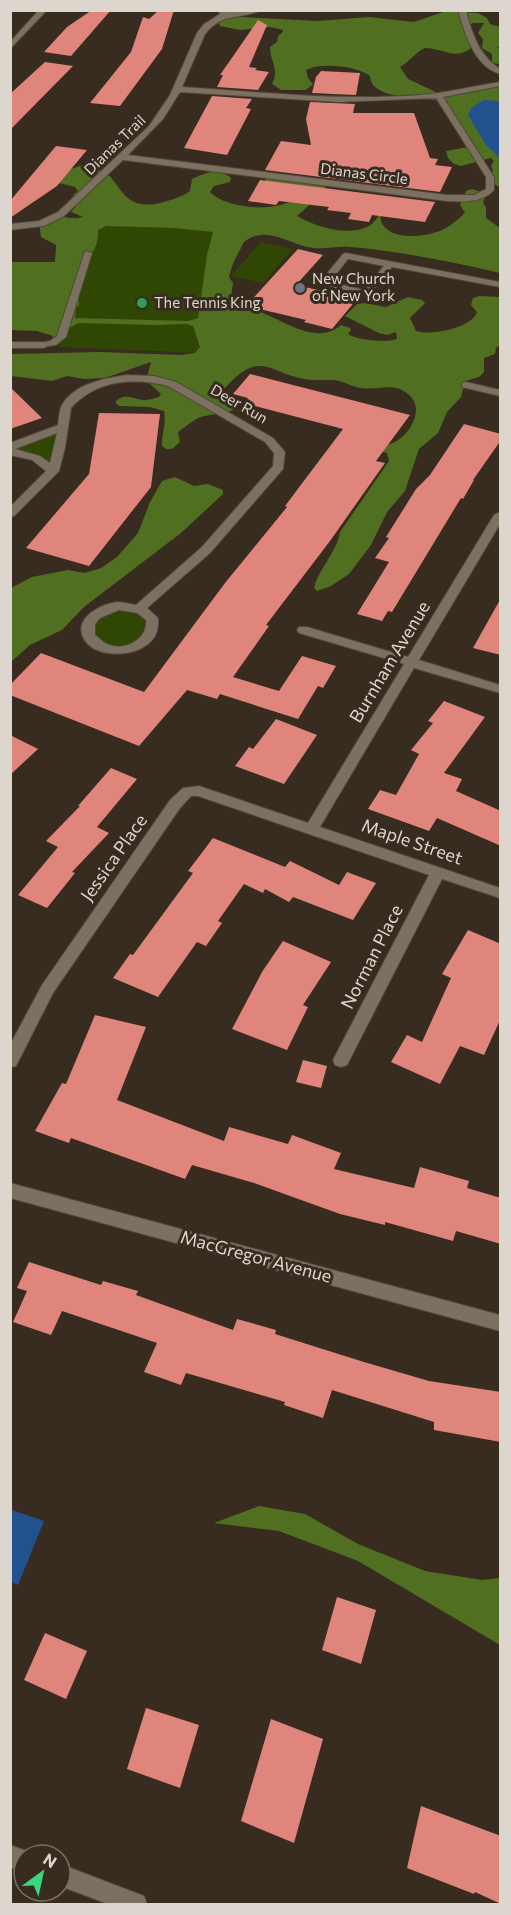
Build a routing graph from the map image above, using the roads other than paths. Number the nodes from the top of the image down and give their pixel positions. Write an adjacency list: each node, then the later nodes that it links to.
1 (44, 10): 5 (street)
2 (259, 10): 4 (street, Dianas Trail)
3 (462, 10): 6 (street)
4 (223, 13): 8 (street, Dianas Trail)
5 (10, 47)
6 (501, 72)
7 (501, 84): 9 (street)
8 (177, 89): 9 (street); 10 (street, Dianas Trail)
9 (438, 95): 10 (street, Dianas Circle)
10 (122, 157): 11 (street, Dianas Trail)
11 (10, 227)
12 (88, 253): 16 (lane)
13 (390, 264): 13 (lane); 14 (lane)
14 (501, 285)
15 (10, 345): 16 (street)
16 (44, 345)
17 (466, 385): 18 (street)
18 (501, 393)
19 (64, 426): 20 (street); 21 (street, Deer Run); 24 (street, Deer Run)
20 (10, 449): 21 (street)
21 (53, 471): 22 (street, Deer Run)
22 (10, 514)
23 (498, 522): 26 (street, Burnham Avenue)
24 (139, 609): 24 (street)
25 (303, 630): 26 (street)
26 (411, 663): 27 (street); 28 (street, Burnham Avenue)
27 (501, 689)
28 (310, 829): 29 (street, Maple Street); 32 (street, Jessica Place)
29 (438, 872): 30 (street, Maple Street); 31 (street, Norman Place)
30 (501, 893)
31 (341, 1060)
32 (10, 1061)
33 (10, 1190): 34 (street, MacGregor Avenue)
34 (501, 1323)
35 (72, 1880): 36 (street)
36 (136, 1905)

